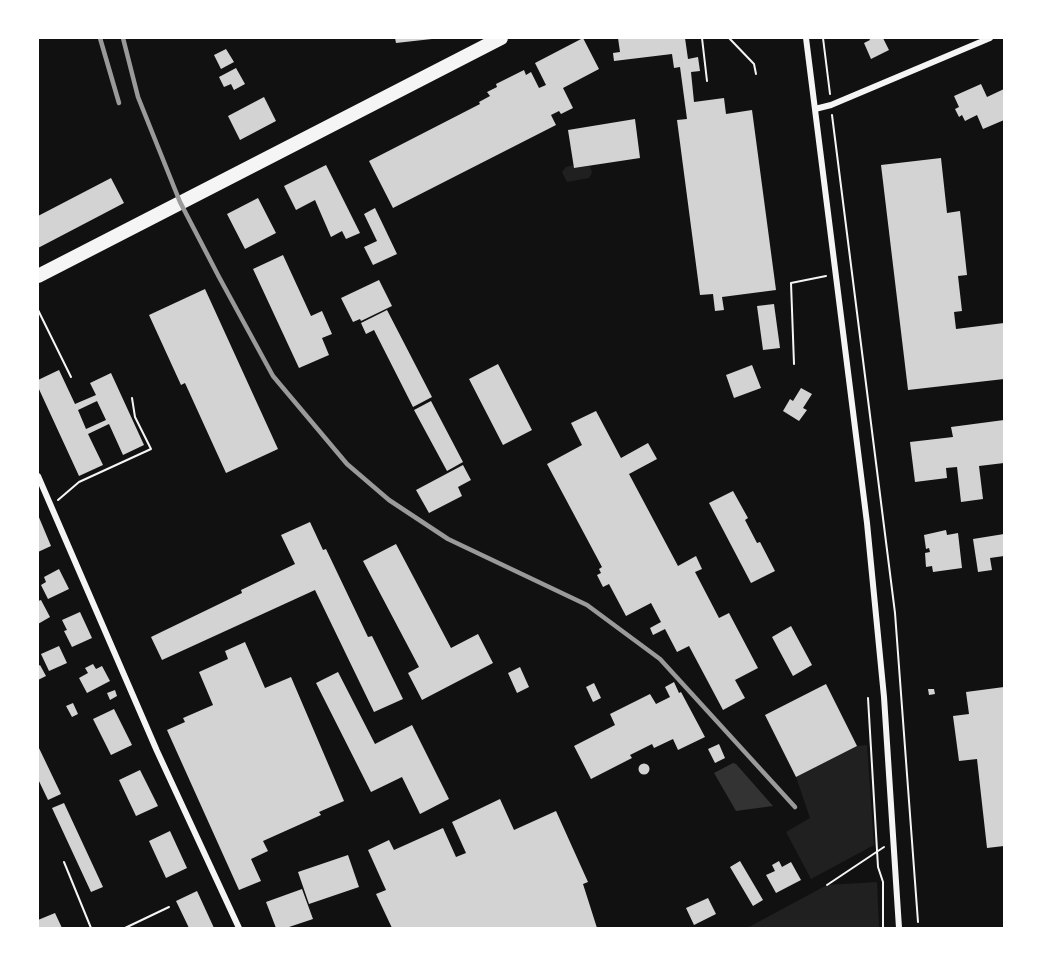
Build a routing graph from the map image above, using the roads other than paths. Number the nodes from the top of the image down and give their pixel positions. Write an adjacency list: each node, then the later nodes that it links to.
1 (501, 38): 5 (main road)
2 (806, 38): 4 (street)
3 (990, 38): 4 (street)
4 (816, 109): 8 (street)
5 (38, 276)
6 (38, 476): 7 (street)
7 (239, 928)
8 (899, 928)

